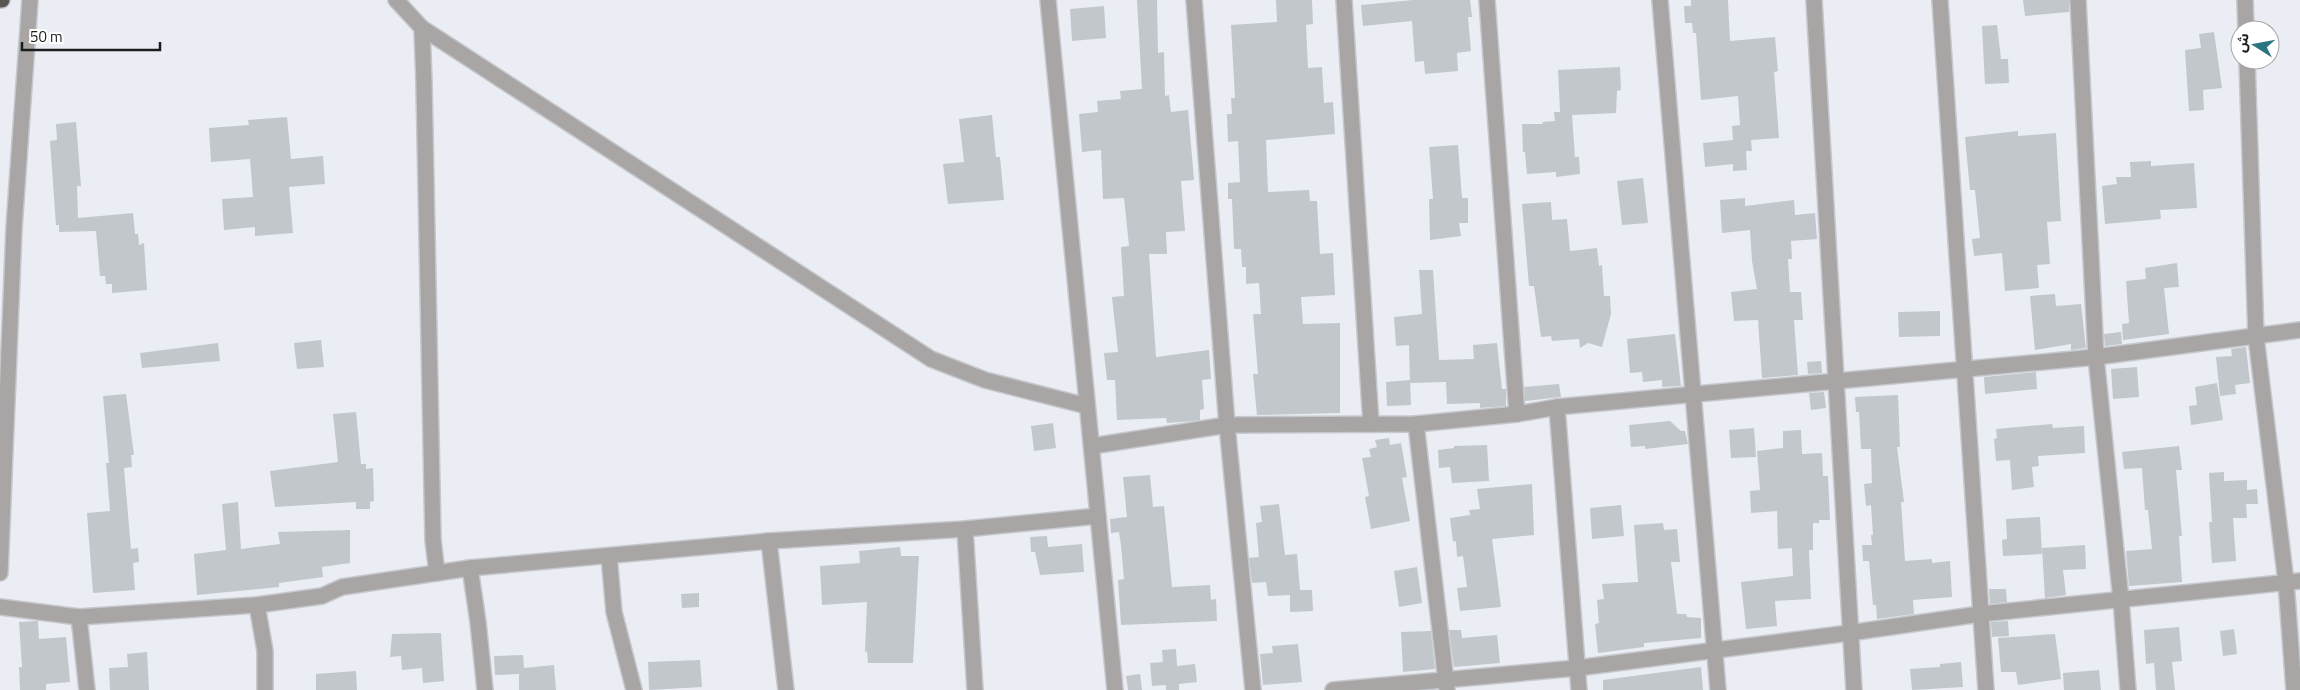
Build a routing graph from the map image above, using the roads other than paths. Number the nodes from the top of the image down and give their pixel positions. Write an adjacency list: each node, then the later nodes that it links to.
1 (30, 0): 15 (street)
2 (396, 0): 13 (street)
3 (1048, 0): 22 (street)
4 (1194, 0): 27 (street)
5 (1344, 0): 25 (street)
6 (1488, 0): 24 (street)
7 (1660, 0): 21 (street)
8 (1814, 0): 20 (street)
9 (1940, 0): 19 (street)
10 (2078, 0): 18 (street)
11 (2245, 0): 12 (street)
12 (2246, 20)
13 (422, 28): 22 (street); 34 (street)
14 (2247, 70): 17 (street)
15 (7, 229): 35 (street)
16 (2300, 330): 17 (street)
17 (2256, 337): 18 (street); 36 (street)
18 (2096, 357): 19 (street); 37 (street)
19 (1965, 368): 20 (street); 40 (street)
20 (1836, 382): 21 (street); 42 (street)
21 (1694, 396): 23 (street); 43 (street)
22 (1087, 406): 28 (street)
23 (1557, 407): 24 (street); 44 (street)
24 (1517, 414): 26 (street)
25 (1372, 424): 26 (street); 27 (street)
26 (1416, 424): 45 (street)
27 (1227, 425): 28 (street); 53 (street)
28 (1092, 446): 29 (street)
29 (1098, 516): 30 (street); 52 (street)
30 (966, 529): 31 (street); 51 (street)
31 (769, 541): 32 (street); 50 (street)
32 (609, 556): 33 (street); 49 (street)
33 (470, 568): 34 (street); 48 (street)
34 (437, 573): 38 (street)
35 (0, 574)
36 (2293, 582): 37 (street); 60 (street)
37 (2122, 600): 40 (street); 59 (street)
38 (257, 605): 41 (street); 47 (street)
39 (0, 607): 41 (street)
40 (1980, 614): 42 (street); 58 (street)
41 (80, 617): 46 (street)
42 (1849, 633): 43 (street); 57 (street)
43 (1714, 649): 44 (street); 56 (street)
44 (1577, 668): 45 (street); 55 (street)
45 (1447, 686): 54 (street)
46 (87, 690)
47 (266, 690)
48 (485, 690)
49 (634, 690)
50 (786, 690)
51 (975, 690)
52 (1115, 690)
53 (1253, 690)
54 (1333, 690)
55 (1579, 690)
56 (1718, 690)
57 (1854, 690)
58 (1986, 690)
59 (2128, 690)
60 (2294, 690)

